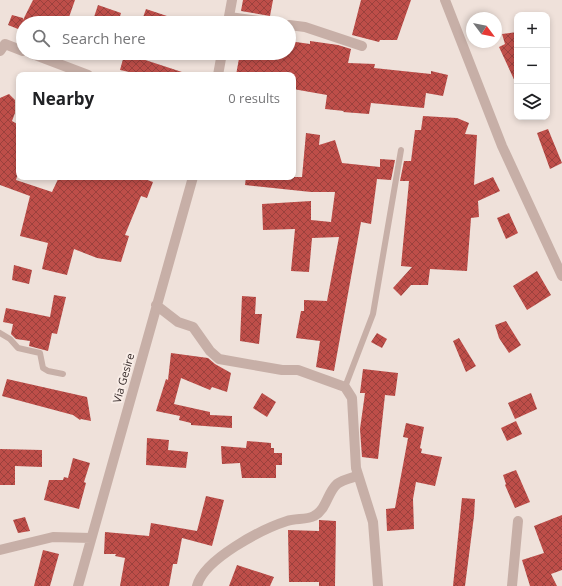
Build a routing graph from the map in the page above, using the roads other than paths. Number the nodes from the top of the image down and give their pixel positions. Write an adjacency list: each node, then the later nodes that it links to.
1 (232, 0): 3 (street)
2 (445, 0): 14 (street)
3 (229, 16)
4 (296, 26): 6 (street)
5 (2, 46): 7 (street)
6 (362, 46)
7 (16, 49)
8 (48, 60): 10 (street)
9 (221, 60): 11 (street)
10 (80, 72)
11 (219, 72)
12 (401, 150): 18 (lane)
13 (192, 180): 15 (street, Via Gesire)
14 (562, 276)
15 (156, 305): 18 (street); 21 (street, Via Gesire)
16 (0, 333): 17 (lane)
17 (64, 374)
18 (344, 387): 19 (street)
19 (357, 476): 24 (street); 25 (street)
20 (518, 521): 26 (street)
21 (91, 538): 22 (street); 23 (street, Via Gesire)
22 (0, 550)
23 (78, 586)
24 (197, 586)
25 (378, 586)
26 (512, 586)

